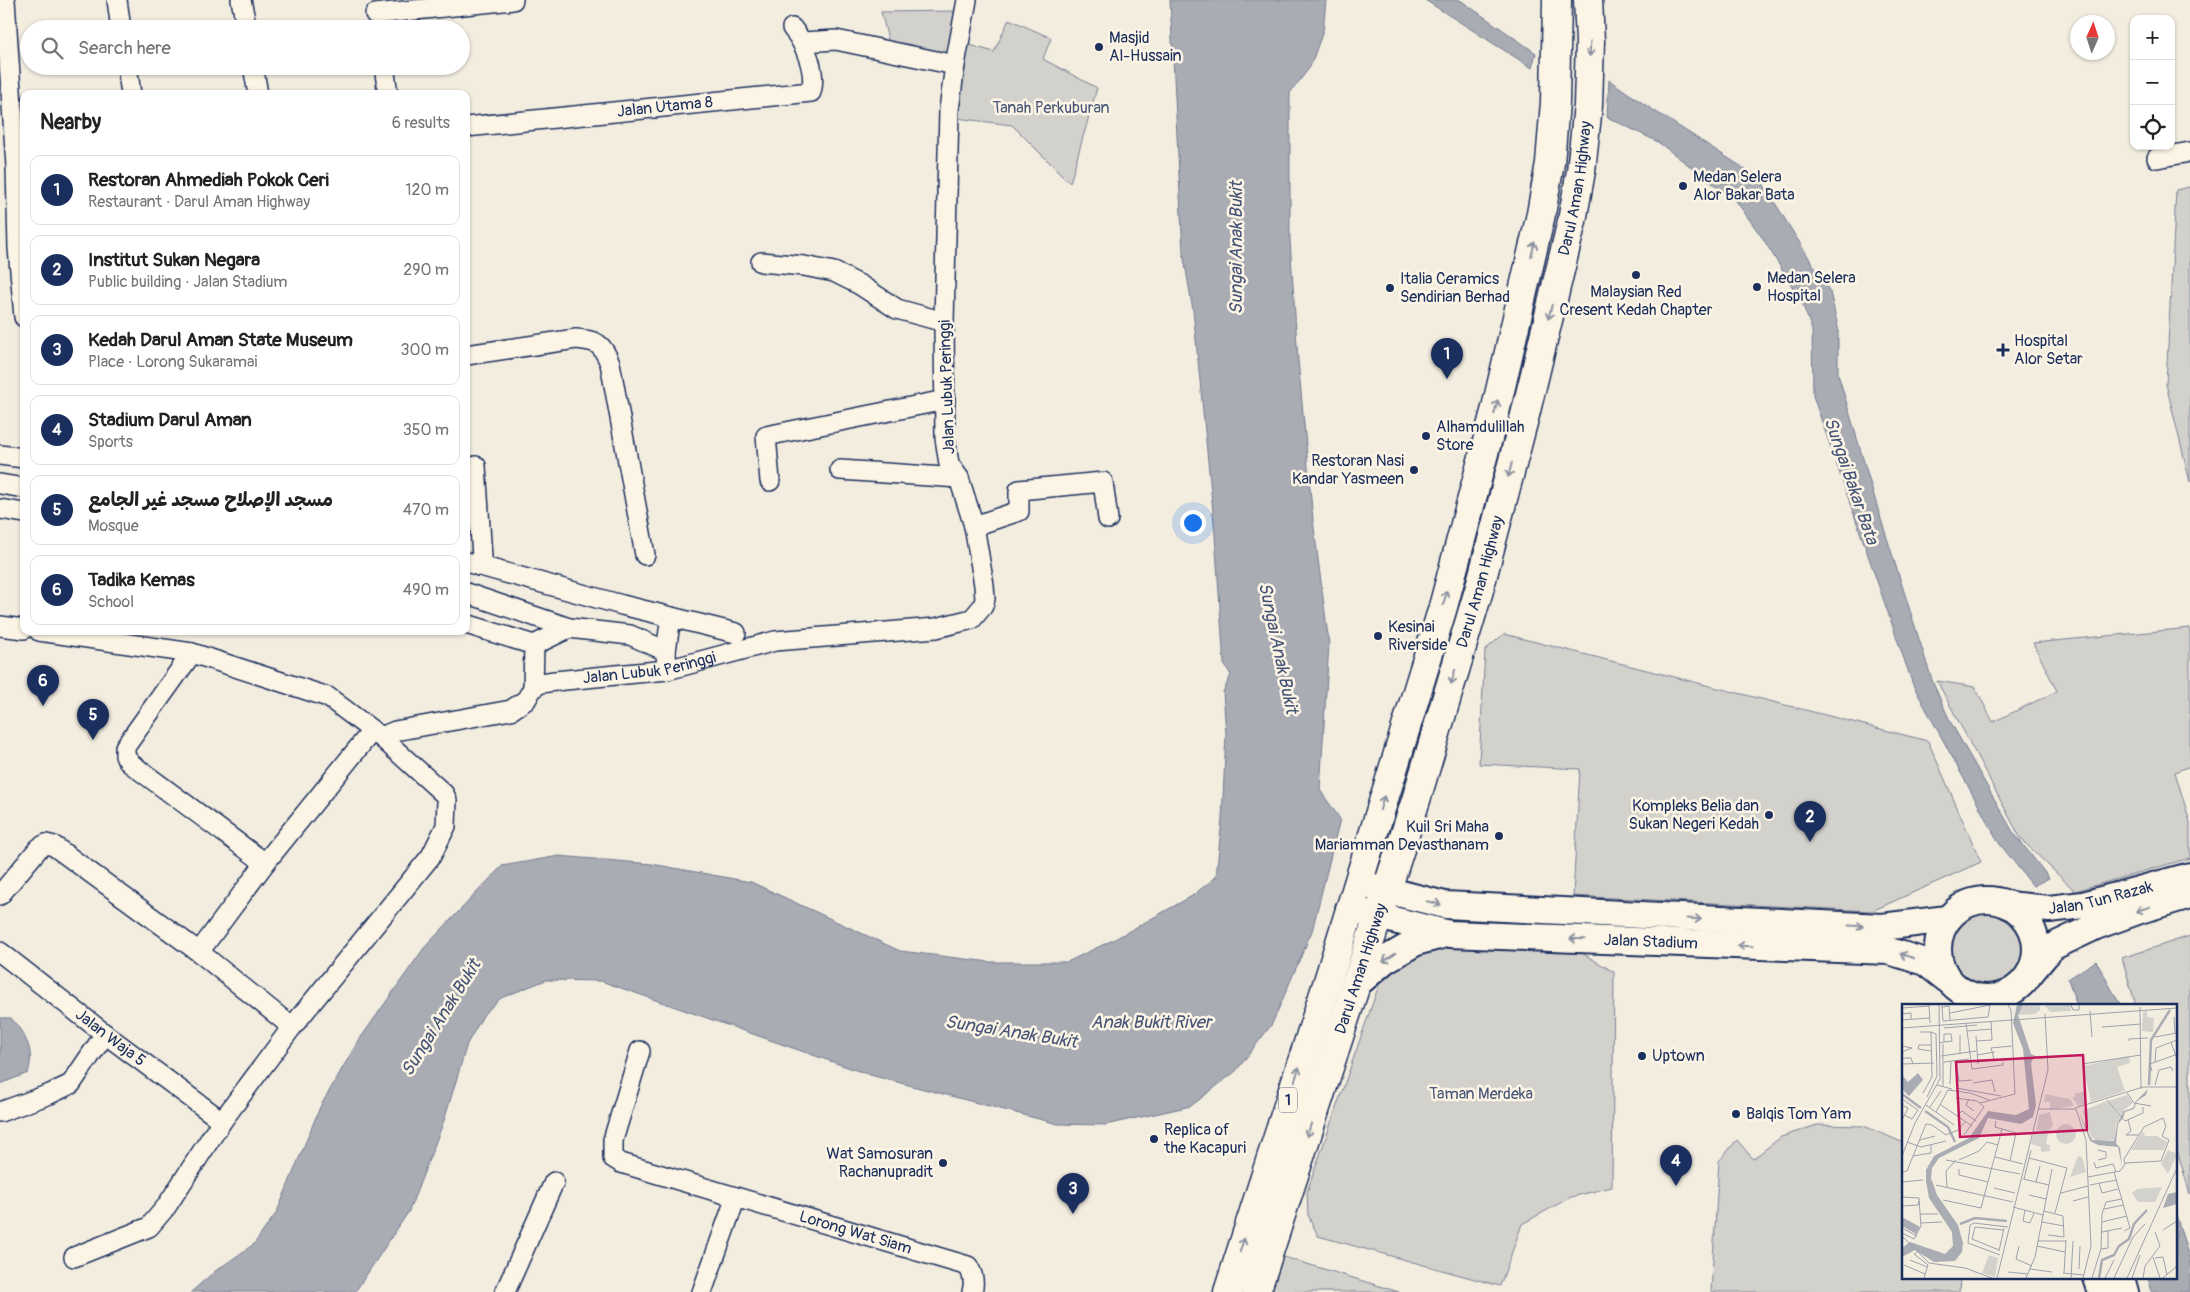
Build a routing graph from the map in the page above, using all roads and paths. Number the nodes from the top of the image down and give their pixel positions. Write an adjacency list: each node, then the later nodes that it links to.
1 (5, 0): 22 (street)
2 (117, 0): 9 (street)
3 (241, 0): 10 (street)
4 (513, 0): 8 (street)
5 (967, 0): 11 (street, Jalan Lubuk Peringgi)
6 (1557, 0): 55 (main road, Darul Aman Highway / 1, one-way to 6)
7 (1588, 0): 58 (main road, Darul Aman Highway / 1, one-way to 58)
8 (375, 14)
9 (120, 20)
10 (245, 20)
11 (955, 65): 18 (street, Jalan Utama 8); 23 (street, Jalan Lubuk Peringgi)
12 (128, 75): 15 (street)
13 (255, 75): 16 (street)
14 (385, 75): 17 (street)
15 (130, 90)
16 (257, 90)
17 (387, 90)
18 (470, 127)
19 (2190, 152): 20 (street)
20 (2157, 158)
21 (761, 262): 23 (street)
22 (20, 271)
23 (944, 322): 25 (street, Jalan Lubuk Peringgi)
24 (470, 354): 38 (street)
25 (945, 400): 30 (street, Jalan Lubuk Peringgi); 31 (street)
26 (0, 455): 27 (street)
27 (20, 458)
28 (476, 466): 39 (street)
29 (840, 470): 30 (street)
30 (959, 478): 37 (street, Jalan Lubuk Peringgi)
31 (770, 481)
32 (0, 484): 33 (street)
33 (20, 487)
34 (0, 509): 35 (street)
35 (20, 512)
36 (1108, 519): 37 (street)
37 (974, 526): 50 (street, Jalan Lubuk Peringgi)
38 (646, 555)
39 (473, 564): 41 (street)
40 (470, 593): 45 (street)
41 (671, 617): 46 (street); 50 (street)
42 (470, 625): 48 (street)
43 (0, 626): 44 (street)
44 (20, 628)
45 (569, 628): 48 (street); 50 (street)
46 (736, 633)
47 (67, 635): 49 (street)
48 (534, 645): 51 (street)
49 (192, 653): 52 (street); 53 (street)
50 (667, 660): 51 (street, Jalan Lubuk Peringgi)
51 (533, 688): 52 (street)
52 (376, 734): 53 (street); 69 (street)
53 (265, 863): 64 (street)
54 (2190, 876): 59 (main road, Jalan Tun Razak)
55 (1358, 883): 58 (main road, Jalan Stadium); 60 (main road, Darul Aman Highway / 1)
56 (0, 895): 64 (street)
57 (2190, 895): 67 (main road, Jalan Tun Razak, one-way to 67)
58 (1383, 904): 60 (main road, Jalan Stadium); 61 (main road, Jalan Stadium, one-way to 61); 62 (main road, Jalan Stadium); 66 (main road, Darul Aman Highway / 1)
59 (2008, 905): 61 (main road); 67 (main road)
60 (1349, 909): 81 (main road, Darul Aman Highway / 1, one-way to 60)
61 (1947, 920): 65 (main road)
62 (1450, 934): 65 (main road, Jalan Stadium, one-way to 62); 66 (main road, one-way to 66)
63 (0, 952): 70 (street, Jalan Waja 5)
64 (199, 952): 69 (street)
65 (1948, 980): 68 (main road)
66 (1357, 984): 82 (main road, Darul Aman Highway / 1, one-way to 82)
67 (2024, 987): 68 (main road)
68 (1979, 1002)
69 (292, 1027): 73 (street)
70 (105, 1034): 72 (street); 73 (street, Jalan Waja 5)
71 (640, 1051): 75 (street, Lorong Wat Siam)
72 (0, 1112)
73 (222, 1121): 76 (street)
74 (554, 1182): 78 (street)
75 (736, 1197): 79 (street); 80 (street, Lorong Wat Siam)
76 (74, 1257)
77 (2098, 1280): 83 (main road)
78 (505, 1292)
79 (702, 1292)
80 (972, 1292)
81 (1228, 1292)
82 (1256, 1292)
83 (2102, 1292)

